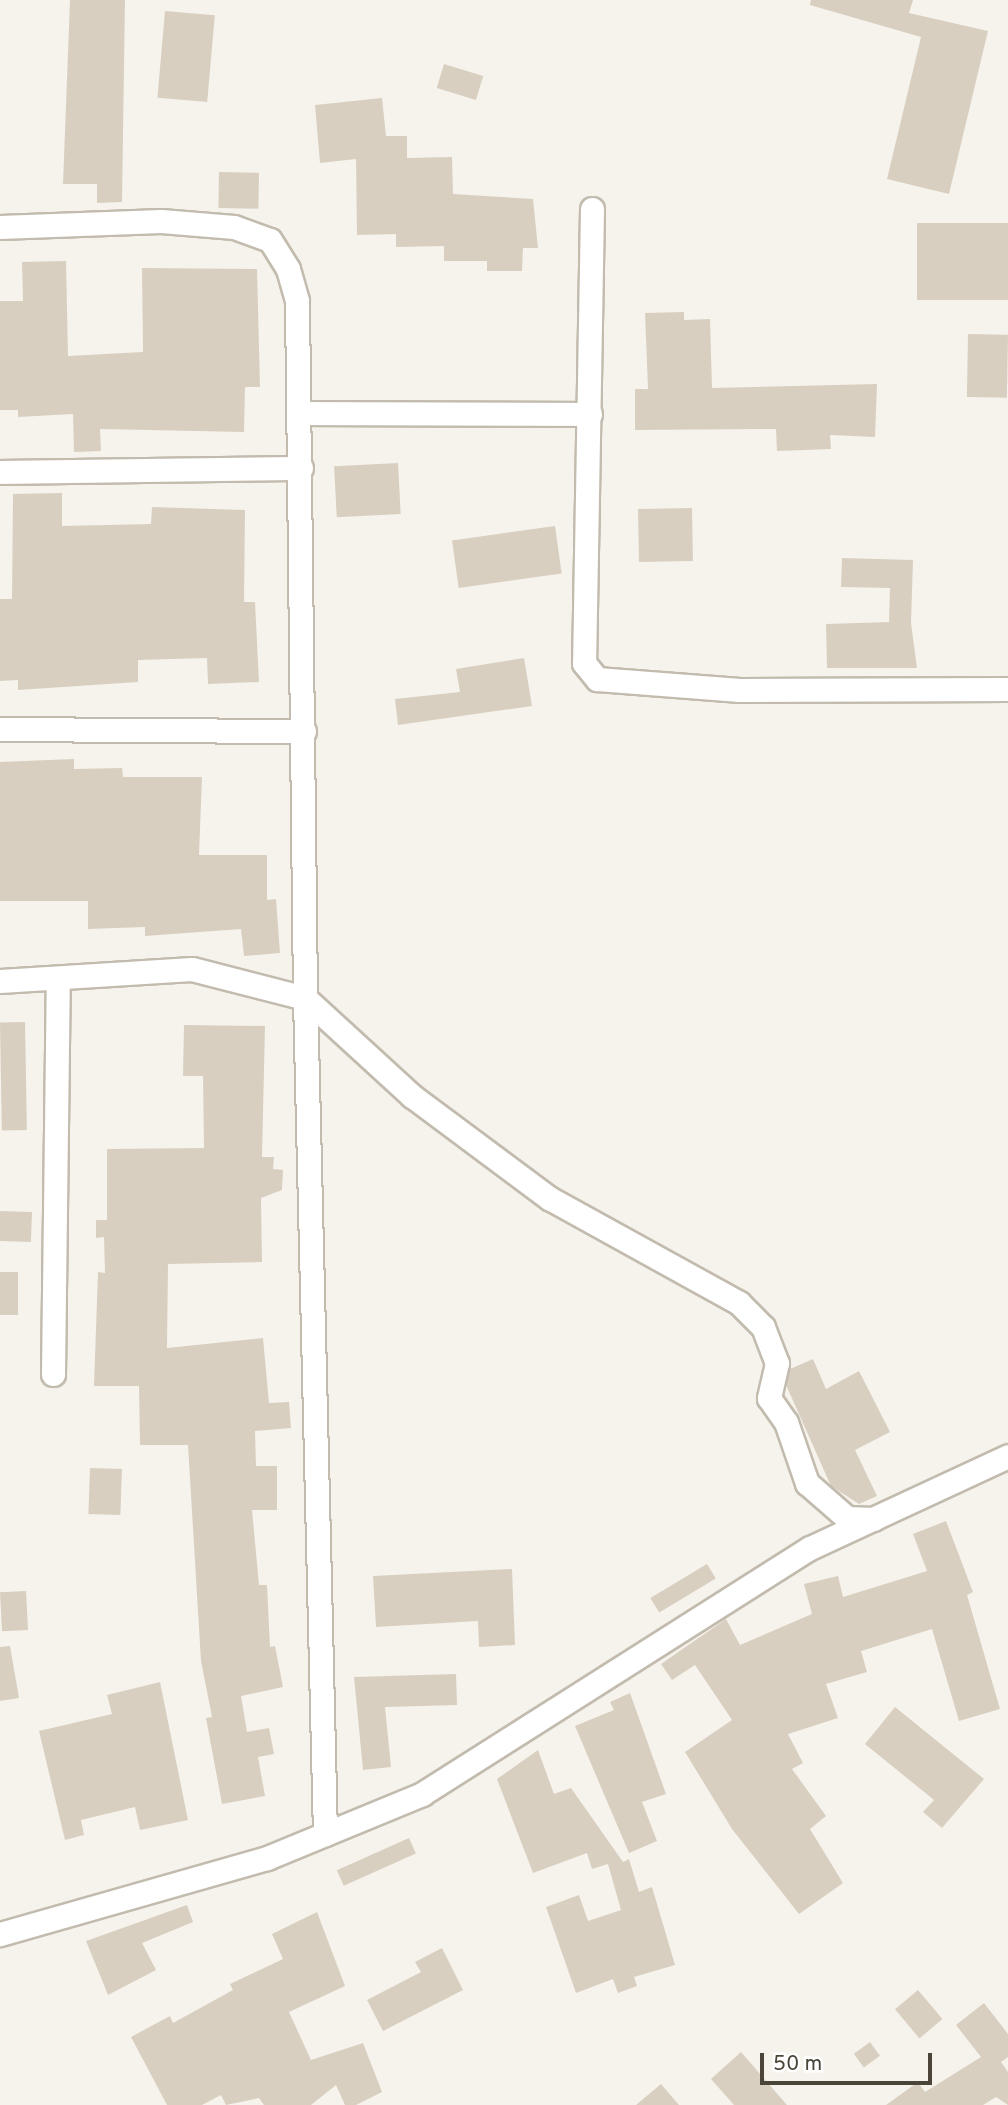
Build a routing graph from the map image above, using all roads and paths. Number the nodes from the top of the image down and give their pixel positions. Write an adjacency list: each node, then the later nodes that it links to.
1 (592, 209): 4 (street)
2 (0, 227): 3 (street)
3 (300, 413): 4 (street); 5 (street)
4 (590, 414): 7 (street)
5 (301, 468): 6 (street); 9 (street)
6 (0, 472)
7 (1008, 689)
8 (0, 729): 9 (street)
9 (304, 731): 12 (street)
10 (58, 980): 11 (street); 12 (street); 13 (street)
11 (0, 981)
12 (305, 998): 15 (street); 16 (street)
13 (53, 1374)
14 (1008, 1456): 15 (street)
15 (874, 1519): 16 (street)
16 (325, 1834): 17 (street)
17 (0, 1934)

